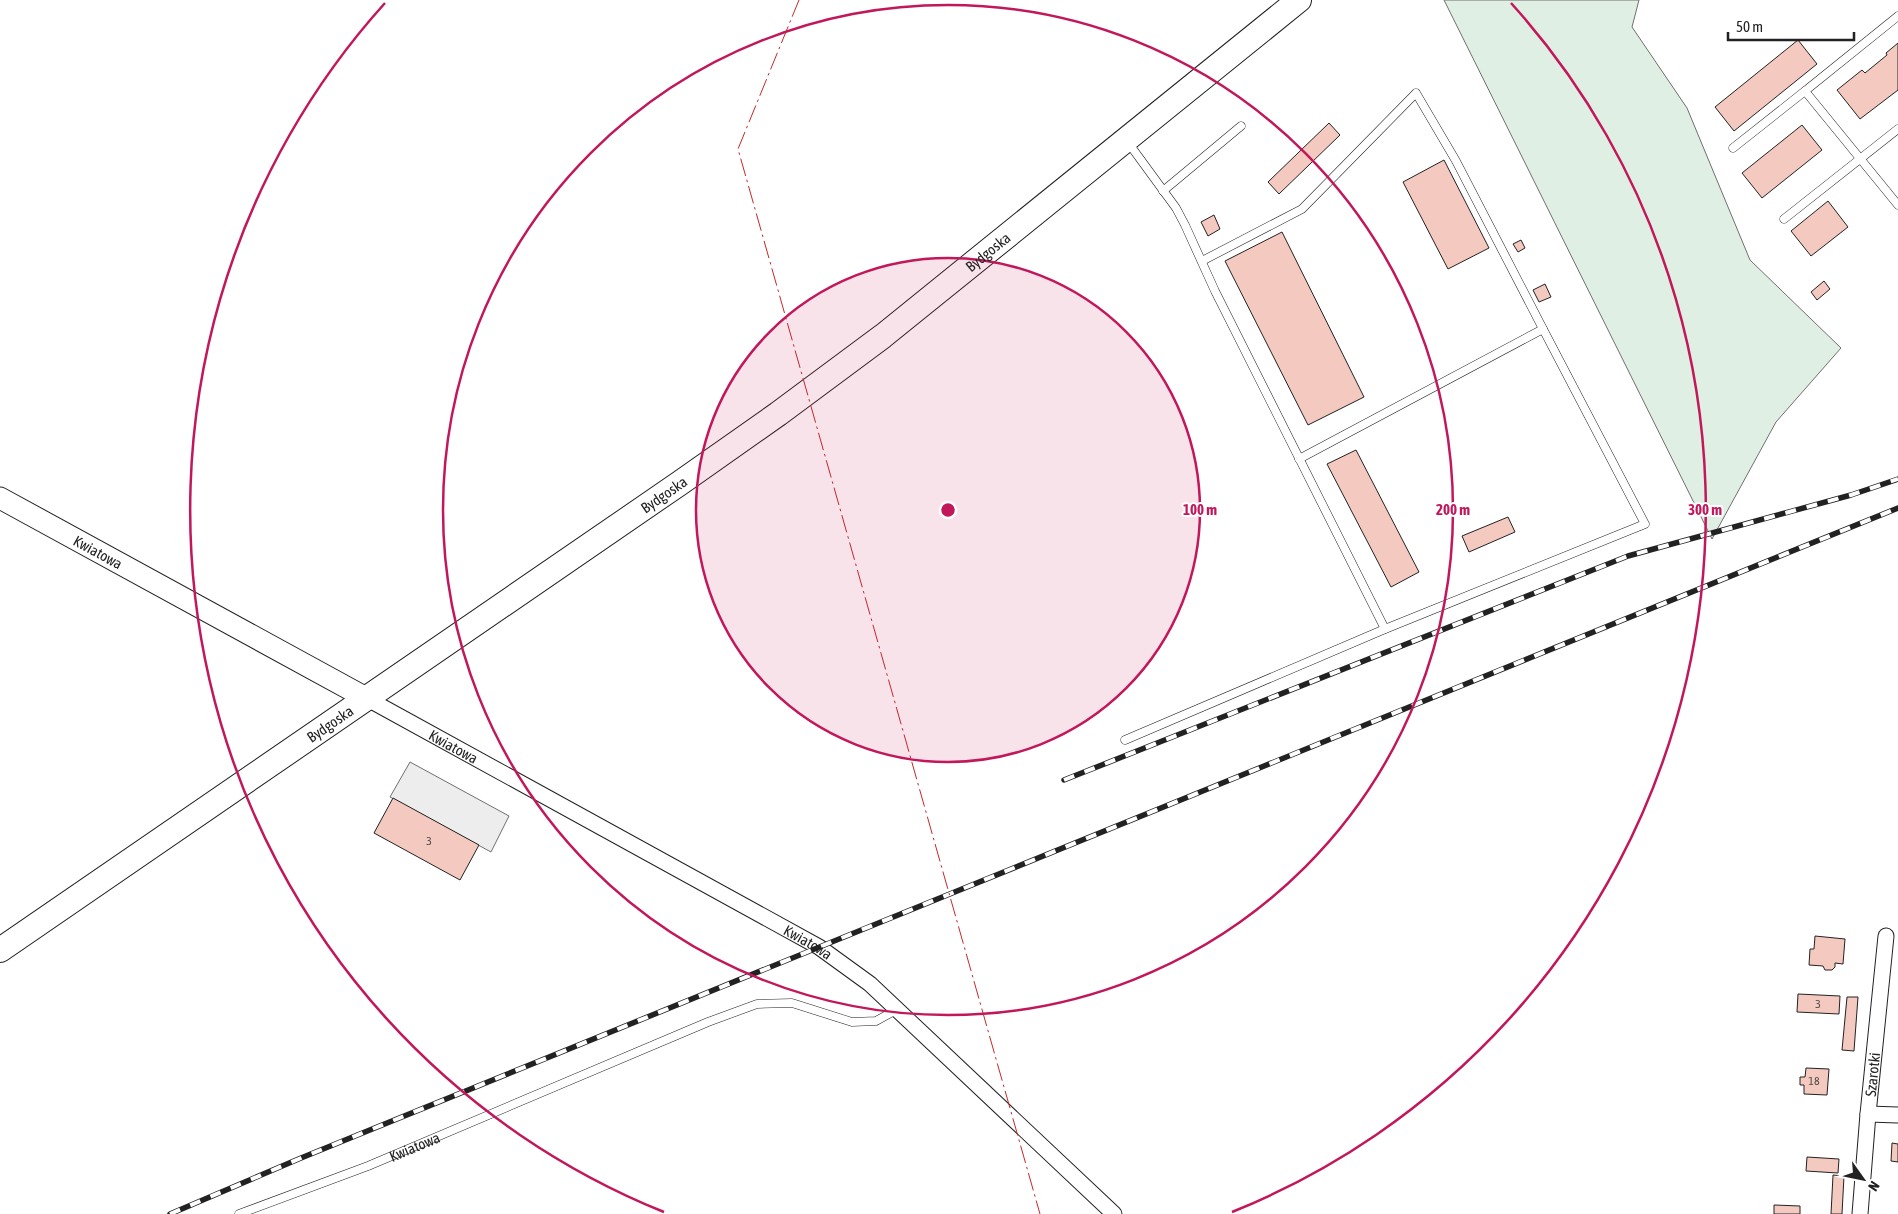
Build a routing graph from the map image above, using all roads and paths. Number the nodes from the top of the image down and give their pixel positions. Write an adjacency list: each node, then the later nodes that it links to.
1 (1299, 0): 6 (main road, Bydgoska)
2 (1898, 16): 3 (lane)
3 (1805, 91): 7 (lane); 8 (lane)
4 (1242, 126): 9 (lane)
5 (1898, 129): 8 (lane)
6 (1126, 139): 9 (lane); 17 (main road, Bydgoska)
7 (1732, 148)
8 (1860, 159): 10 (lane); 11 (lane)
9 (1163, 191): 12 (lane)
10 (1898, 205)
11 (1784, 219)
12 (1202, 261): 13 (lane); 14 (lane)
13 (1543, 329): 14 (lane); 16 (lane)
14 (1299, 459): 16 (lane)
15 (0, 498): 17 (street, Kwiatowa)
16 (1385, 629): 18 (lane)
17 (366, 698): 20 (main road, Bydgoska); 21 (street, Kwiatowa)
18 (1125, 740)
19 (1886, 936): 22 (street, Szarotki)
20 (0, 950)
21 (896, 1010): 24 (lane, Kwiatowa); 25 (street, Kwiatowa)
22 (1868, 1114): 23 (street); 26 (street, Szarotki)
23 (1898, 1116)
24 (239, 1214)
25 (1114, 1214)
26 (1860, 1214)

